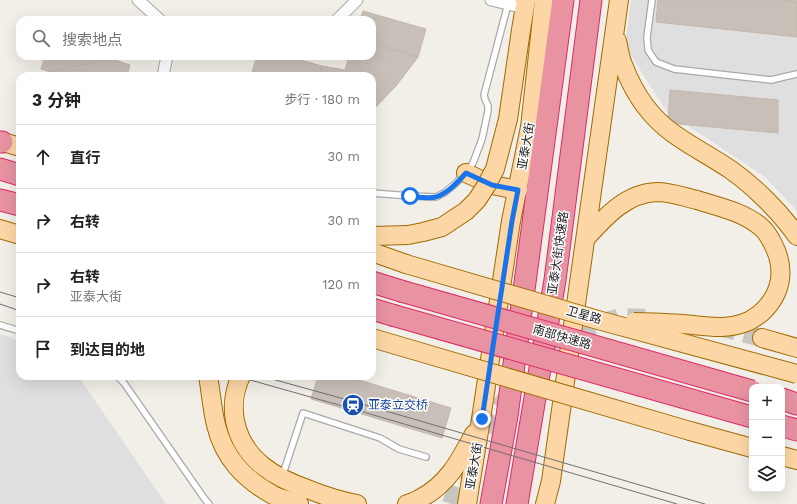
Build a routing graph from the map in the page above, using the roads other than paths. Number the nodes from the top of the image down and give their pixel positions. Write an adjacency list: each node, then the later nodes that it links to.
1 (138, 0): 10 (street)
2 (357, 0): 11 (street)
3 (491, 0): 9 (street)
4 (544, 0): 19 (main road, 亚泰大街)
5 (564, 0): 59 (highway)
6 (591, 0): 60 (highway, 亚泰大街快速路)
7 (619, 0): 12 (main road)
8 (652, 0): 15 (lane)
9 (519, 4): 17 (lane); 25 (main road, bridge)
10 (156, 16)
11 (341, 16)
12 (614, 32): 26 (main road); 27 (main road)
13 (166, 60): 14 (street)
14 (164, 72)
15 (797, 74)
16 (0, 169): 18 (highway)
17 (466, 173): 19 (main road); 20 (lane)
18 (16, 174)
19 (518, 190): 45 (main road, 亚泰大街)
20 (376, 193)
21 (0, 200): 22 (highway)
22 (16, 204)
23 (0, 229): 24 (main road)
24 (16, 234)
25 (376, 236)
26 (797, 236)
27 (586, 238): 31 (main road, bridge); 53 (main road)
28 (376, 253): 31 (main road, 卫星路, bridge)
29 (376, 283): 41 (highway, 南部快速路, bridge)
30 (376, 310): 44 (highway, bridge)
31 (598, 320): 37 (main road, 卫星路, bridge)
32 (0, 325): 33 (lane)
33 (16, 330)
34 (762, 338): 36 (main road)
35 (376, 339): 48 (main road, bridge)
36 (797, 348)
37 (797, 374)
38 (121, 380): 54 (lane)
39 (209, 380): 55 (main road)
40 (239, 380): 52 (main road)
41 (749, 390)
42 (785, 401): 43 (highway)
43 (797, 404)
44 (749, 417)
45 (482, 419): 57 (main road); 58 (main road, 亚泰大街)
46 (785, 427): 47 (highway)
47 (797, 430)
48 (749, 447)
49 (426, 456): 52 (lane)
50 (785, 457): 51 (main road)
51 (797, 460)
52 (282, 479): 56 (main road)
53 (551, 481): 61 (main road); 62 (main road)
54 (209, 504)
55 (299, 504)
56 (357, 504)
57 (407, 504)
58 (467, 504)
59 (491, 504)
60 (518, 504)
61 (545, 504)
62 (553, 504)

